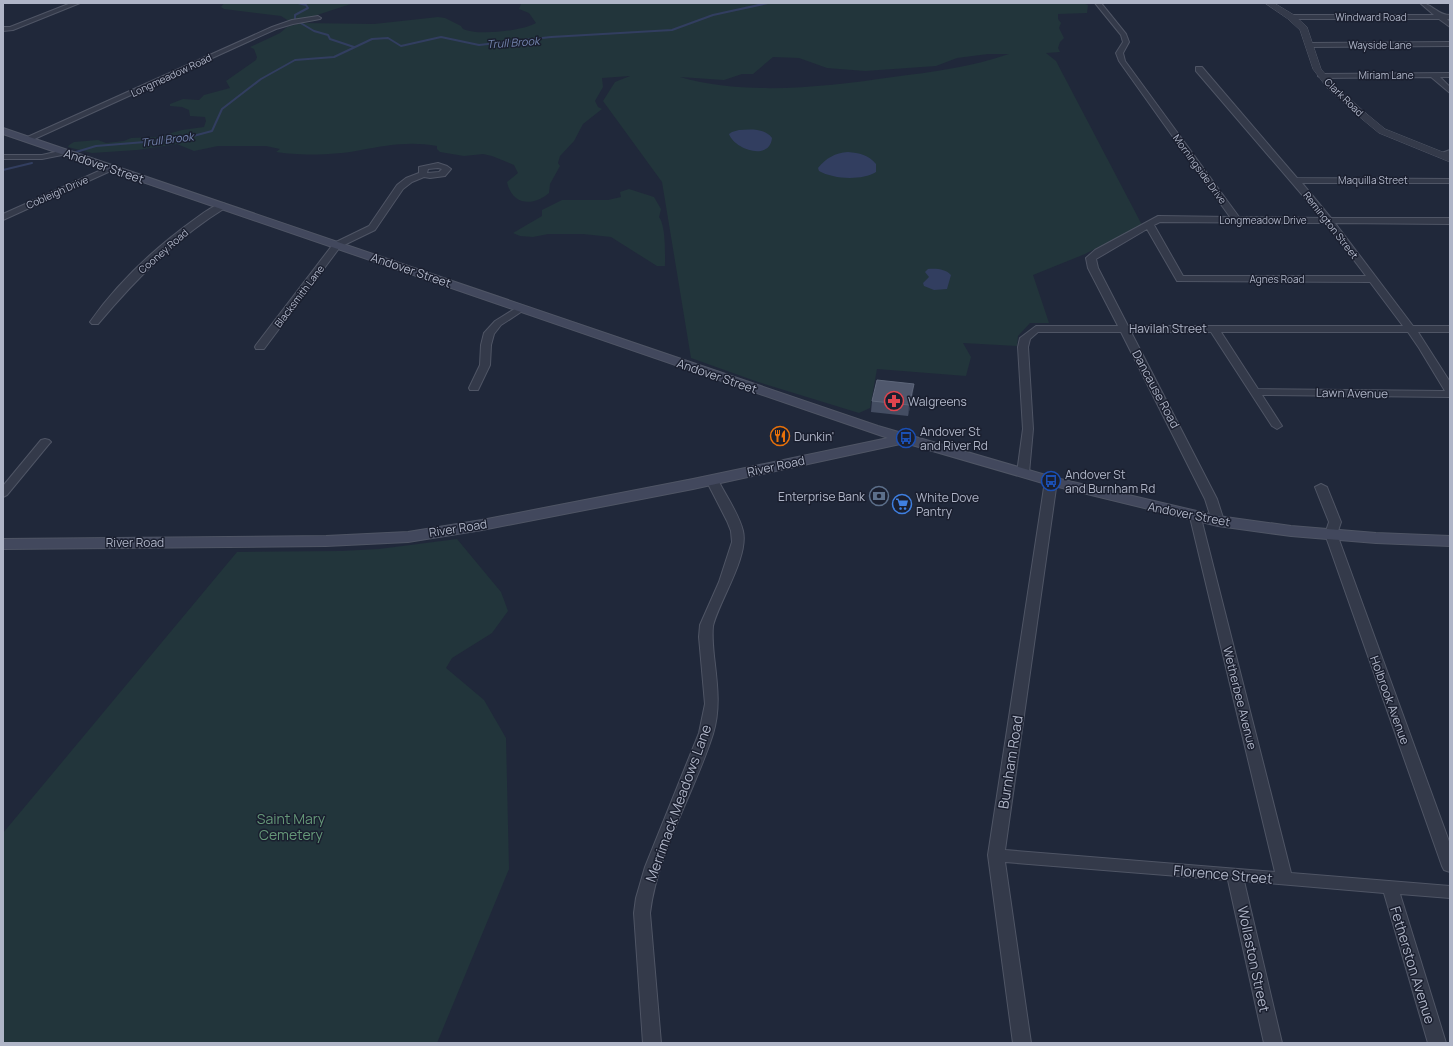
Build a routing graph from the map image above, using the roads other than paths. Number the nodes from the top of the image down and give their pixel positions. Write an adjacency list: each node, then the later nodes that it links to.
1 (76, 3): 11 (street)
2 (1098, 3): 33 (street, Morningside Drive)
3 (1269, 3): 6 (street, Clark Road)
4 (1423, 3): 7 (street)
5 (1450, 16): 7 (street, Windward Road)
6 (1292, 17): 7 (street, Windward Road); 14 (street, Clark Road)
7 (1440, 17): 9 (street)
8 (318, 18): 21 (street, Longmeadow Road)
9 (1450, 25)
10 (3, 29): 11 (street)
11 (11, 29): 12 (street)
12 (3, 35)
13 (1450, 44): 14 (street, Wayside Lane)
14 (1310, 45): 18 (street, Clark Road)
15 (1199, 69): 29 (street, Remington Street)
16 (1433, 75): 17 (street, Miriam Lane); 18 (street, Miriam Lane); 19 (street)
17 (1450, 75)
18 (1322, 76): 24 (street, Clark Road)
19 (1450, 91)
20 (3, 131): 21 (main road, Andover Street)
21 (27, 139): 22 (main road, Andover Street)
22 (64, 152): 25 (street); 27 (main road, Andover Street)
23 (1450, 152): 24 (street)
24 (1440, 155): 26 (street, Clark Road)
25 (3, 158)
26 (1450, 159)
27 (112, 168): 31 (main road, Andover Street); 32 (street, Cobleigh Drive)
28 (423, 174): 37 (street)
29 (1296, 180): 30 (street, Maquilla Street); 34 (street, Remington Street)
30 (1450, 181)
31 (222, 206): 37 (main road, Andover Street); 41 (street, Cooney Road)
32 (3, 217)
33 (1237, 220): 34 (street, Longmeadow Drive); 36 (street, Longmeadow Drive)
34 (1329, 220): 35 (street, Longmeadow Drive); 39 (street, Remington Street)
35 (1450, 221)
36 (1149, 224): 38 (street, Longmeadow Drive); 39 (street, Agnes Road)
37 (337, 245): 40 (main road, Andover Street); 46 (street, Blacksmith Lane)
38 (1091, 258): 43 (street, Dancause Road)
39 (1374, 279): 44 (street, Remington Street)
40 (521, 308): 47 (street); 51 (main road, Andover Street)
41 (95, 322)
42 (1213, 328): 43 (street, Havilah Street); 44 (street, Havilah Street); 48 (street)
43 (1125, 329): 53 (street, Havilah Street); 59 (street, Dancause Road)
44 (1410, 329): 45 (street, Havilah Street); 49 (street, Remington Street)
45 (1450, 329)
46 (260, 347)
47 (474, 388)
48 (1255, 392): 49 (street, Lawn Avenue); 50 (street)
49 (1450, 393)
50 (1277, 426)
51 (906, 438): 53 (main road, Andover Street); 54 (main road, River Road)
52 (45, 442): 57 (street)
53 (1023, 473): 55 (main road, Andover Street)
54 (712, 480): 62 (main road, River Road); 69 (street, Merrimack Meadows Lane)
55 (1051, 482): 58 (main road, Andover Street); 63 (street, Burnham Road)
56 (1321, 487): 60 (street)
57 (3, 493)
58 (1196, 517): 59 (main road, Andover Street); 66 (street, Wetherbee Avenue)
59 (1218, 521): 60 (main road, Andover Street)
60 (1330, 534): 61 (main road, Andover Street); 64 (street, Holbrook Avenue)
61 (1450, 541)
62 (3, 544)
63 (996, 855): 65 (street, Florence Street); 70 (street, Burnham Road)
64 (1450, 866)
65 (1235, 874): 66 (street, Florence Street); 71 (street, Wollaston Street)
66 (1284, 878): 67 (street, Florence Street)
67 (1390, 887): 68 (street, Florence Street); 72 (street, Fetherston Avenue)
68 (1450, 892)
69 (652, 1043)
70 (1022, 1043)
71 (1272, 1043)
72 (1437, 1043)

